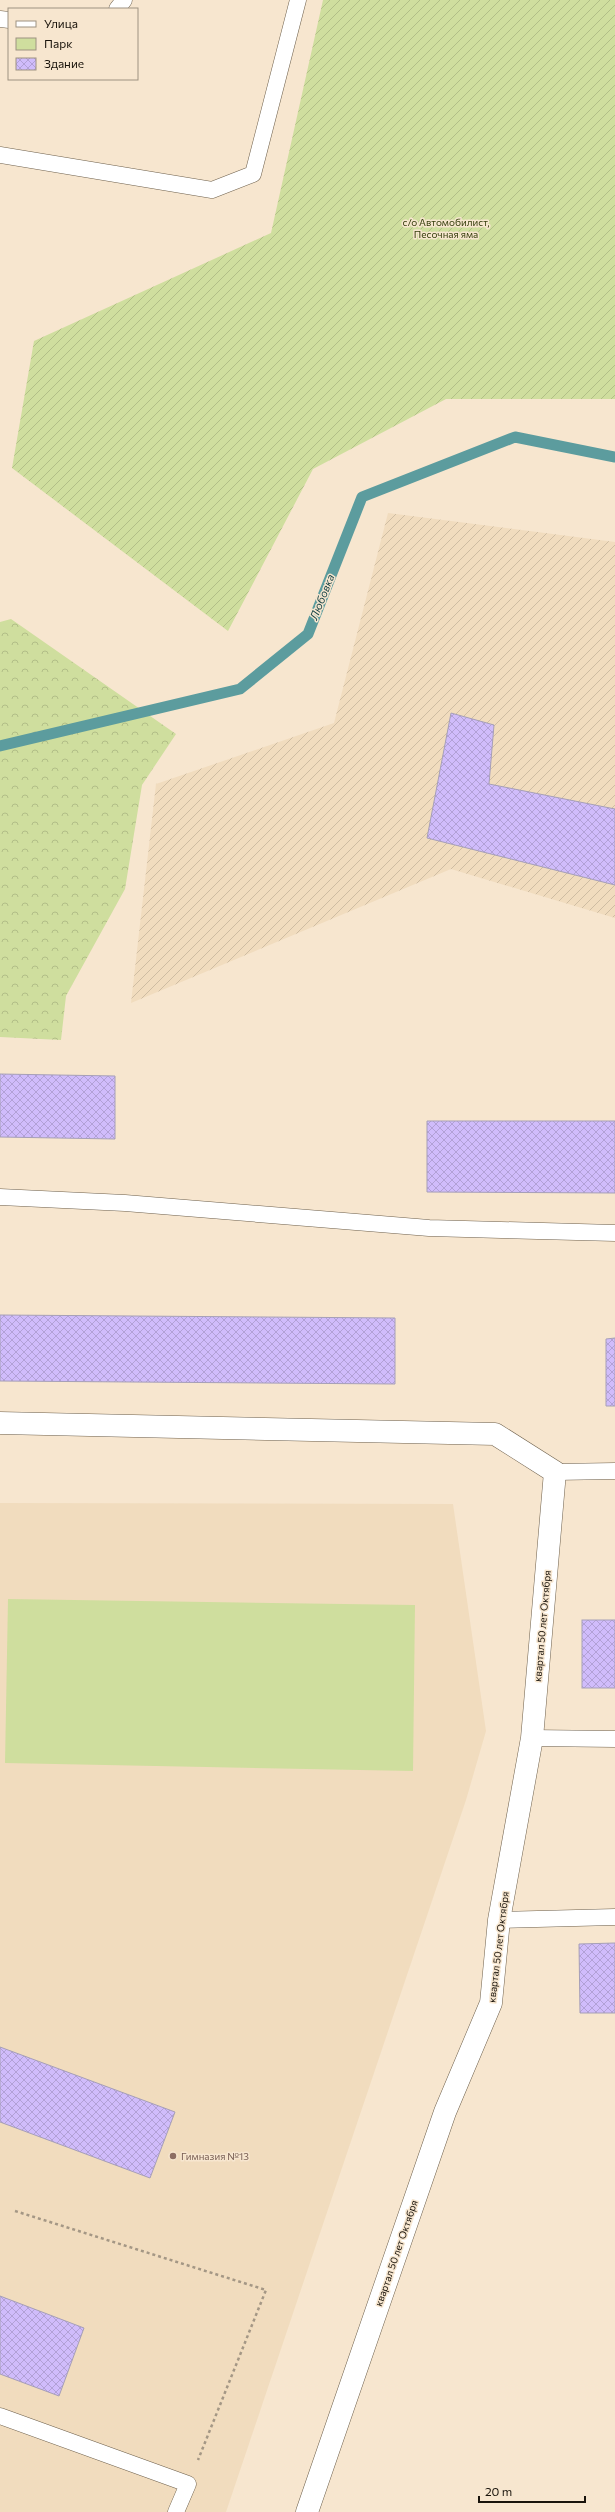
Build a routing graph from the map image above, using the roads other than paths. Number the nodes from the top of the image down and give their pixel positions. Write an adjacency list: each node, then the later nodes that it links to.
1 (124, 0): 3 (lane)
2 (298, 0): 4 (lane)
3 (118, 8)
4 (0, 155)
5 (0, 1197): 6 (lane)
6 (615, 1233)
7 (0, 1423): 9 (street)
8 (615, 1471): 9 (lane)
9 (555, 1472): 10 (street, квартал 50 лет Октября)
10 (532, 1738): 11 (lane); 13 (street, квартал 50 лет Октября)
11 (615, 1739)
12 (615, 1917): 13 (lane)
13 (499, 1920): 16 (street, квартал 50 лет Октября)
14 (0, 2416): 15 (lane)
15 (176, 2512)
16 (307, 2512)

